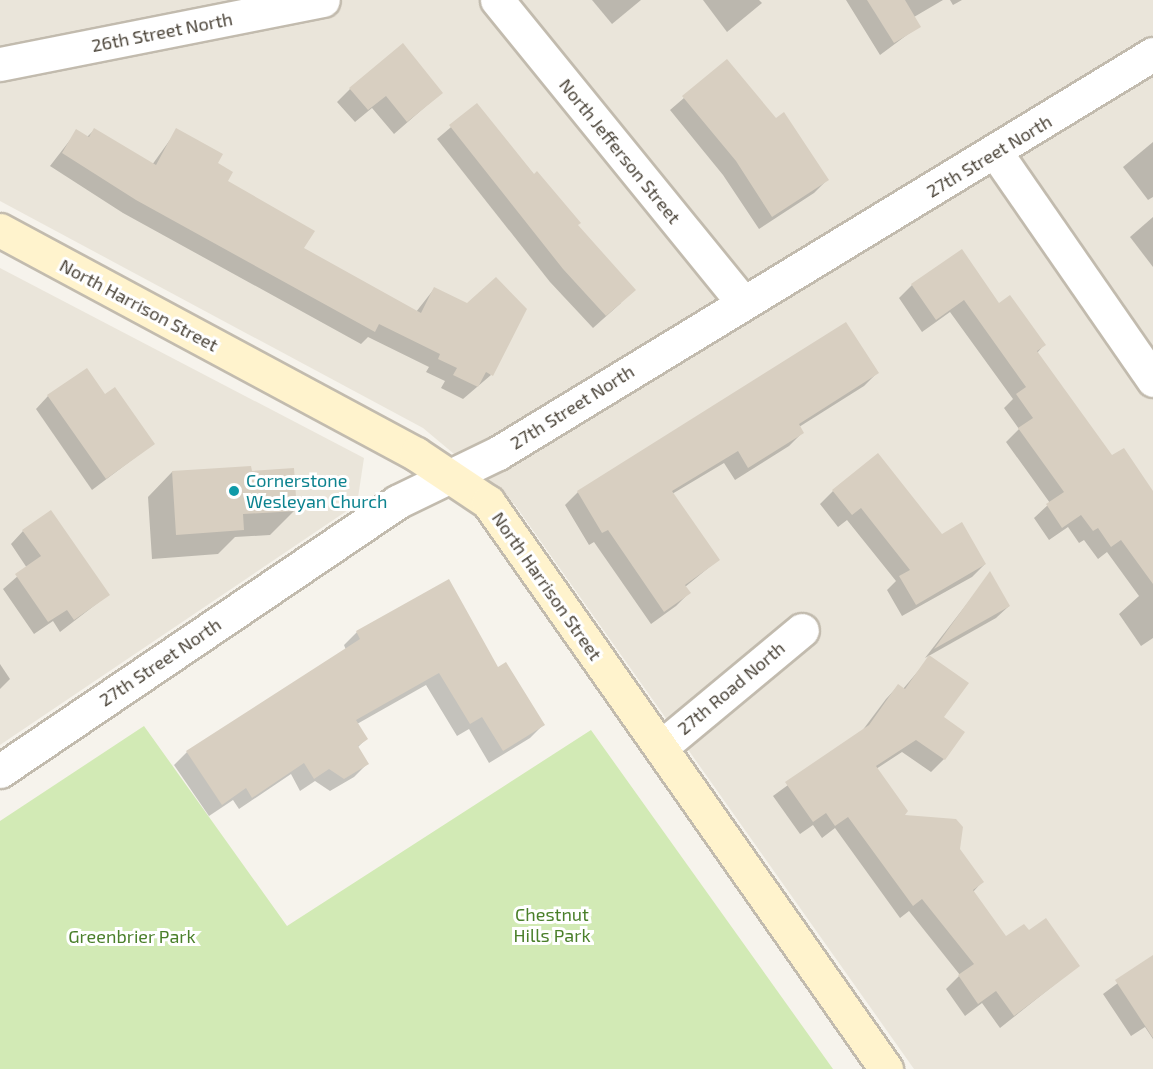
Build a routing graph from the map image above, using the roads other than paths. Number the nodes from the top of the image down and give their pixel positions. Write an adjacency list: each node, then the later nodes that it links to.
1 (323, 0): 4 (street, 26th Street North)
2 (497, 0): 7 (street, North Jefferson Street)
3 (1153, 54): 5 (street, 27th Street North)
4 (0, 64)
5 (996, 153): 7 (street, 27th Street North); 8 (street)
6 (0, 230): 9 (street, North Harrison Street)
7 (742, 302): 9 (street, 27th Street North)
8 (1153, 380)
9 (449, 476): 11 (street, North Harrison Street); 12 (street, 27th Street North)
10 (802, 630): 11 (street, 27th Road North)
11 (661, 747): 13 (street, North Harrison Street)
12 (0, 771)
13 (886, 1069)

